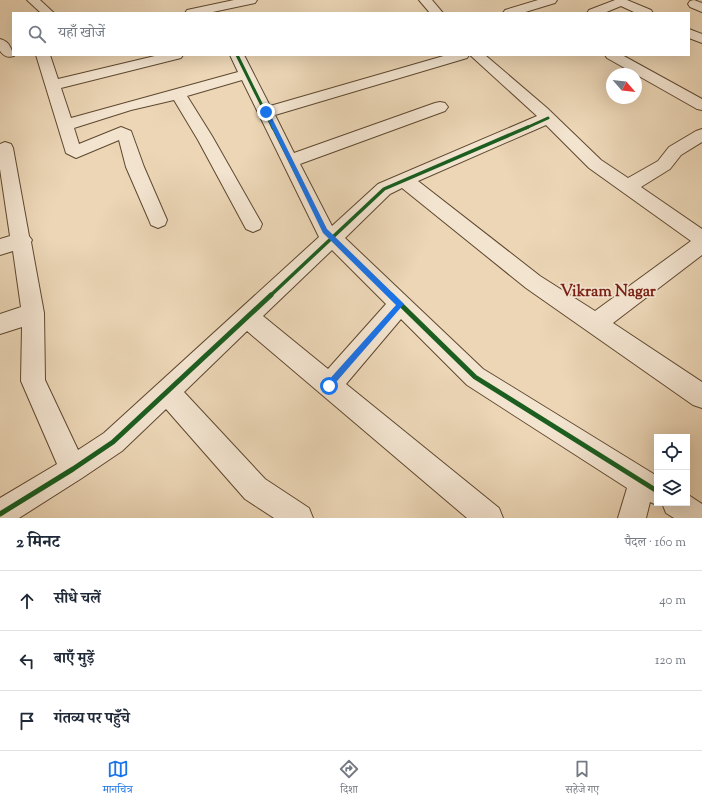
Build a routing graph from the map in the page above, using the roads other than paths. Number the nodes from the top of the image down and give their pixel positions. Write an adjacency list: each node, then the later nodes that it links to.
1 (33, 0): 6 (street)
2 (250, 0): 5 (street)
3 (424, 0): 8 (street)
4 (551, 0): 9 (street)
5 (215, 11): 7 (street)
6 (47, 12)
7 (203, 12)
8 (436, 12)
9 (513, 12)
10 (596, 12): 11 (street)
11 (645, 12)
12 (690, 33): 13 (street)
13 (702, 39)
14 (42, 56): 21 (street)
15 (172, 56): 21 (street)
16 (238, 56): 20 (street)
17 (459, 56): 25 (street)
18 (478, 56): 26 (street)
19 (614, 56): 23 (street)
20 (247, 74): 22 (street); 25 (street)
21 (53, 85): 27 (street)
22 (178, 94): 27 (street); 34 (street)
23 (702, 105)
24 (440, 107): 30 (street)
25 (266, 112): 30 (street)
26 (548, 118): 31 (street); 32 (street)
27 (65, 125): 33 (street)
28 (702, 135): 32 (street)
29 (5, 148): 37 (street)
30 (290, 161): 35 (street)
31 (404, 180): 35 (street); 44 (street)
32 (627, 186): 36 (street)
33 (158, 220)
34 (253, 224)
35 (332, 238): 40 (street); 42 (street)
36 (702, 239)
37 (22, 240): 39 (street); 41 (street)
38 (702, 244): 44 (street)
39 (0, 247)
40 (400, 304): 45 (street); 49 (street)
41 (33, 313): 43 (street); 48 (street)
42 (247, 317): 45 (street); 46 (street)
43 (0, 324)
44 (595, 324): 47 (street)
45 (329, 386): 53 (street)
46 (167, 391): 48 (street); 52 (street)
47 (702, 396)
48 (73, 469): 51 (street)
49 (650, 487): 54 (street)
50 (681, 506): 55 (street)
51 (0, 514)
52 (299, 518)
53 (489, 518)
54 (632, 518)
55 (700, 518)

